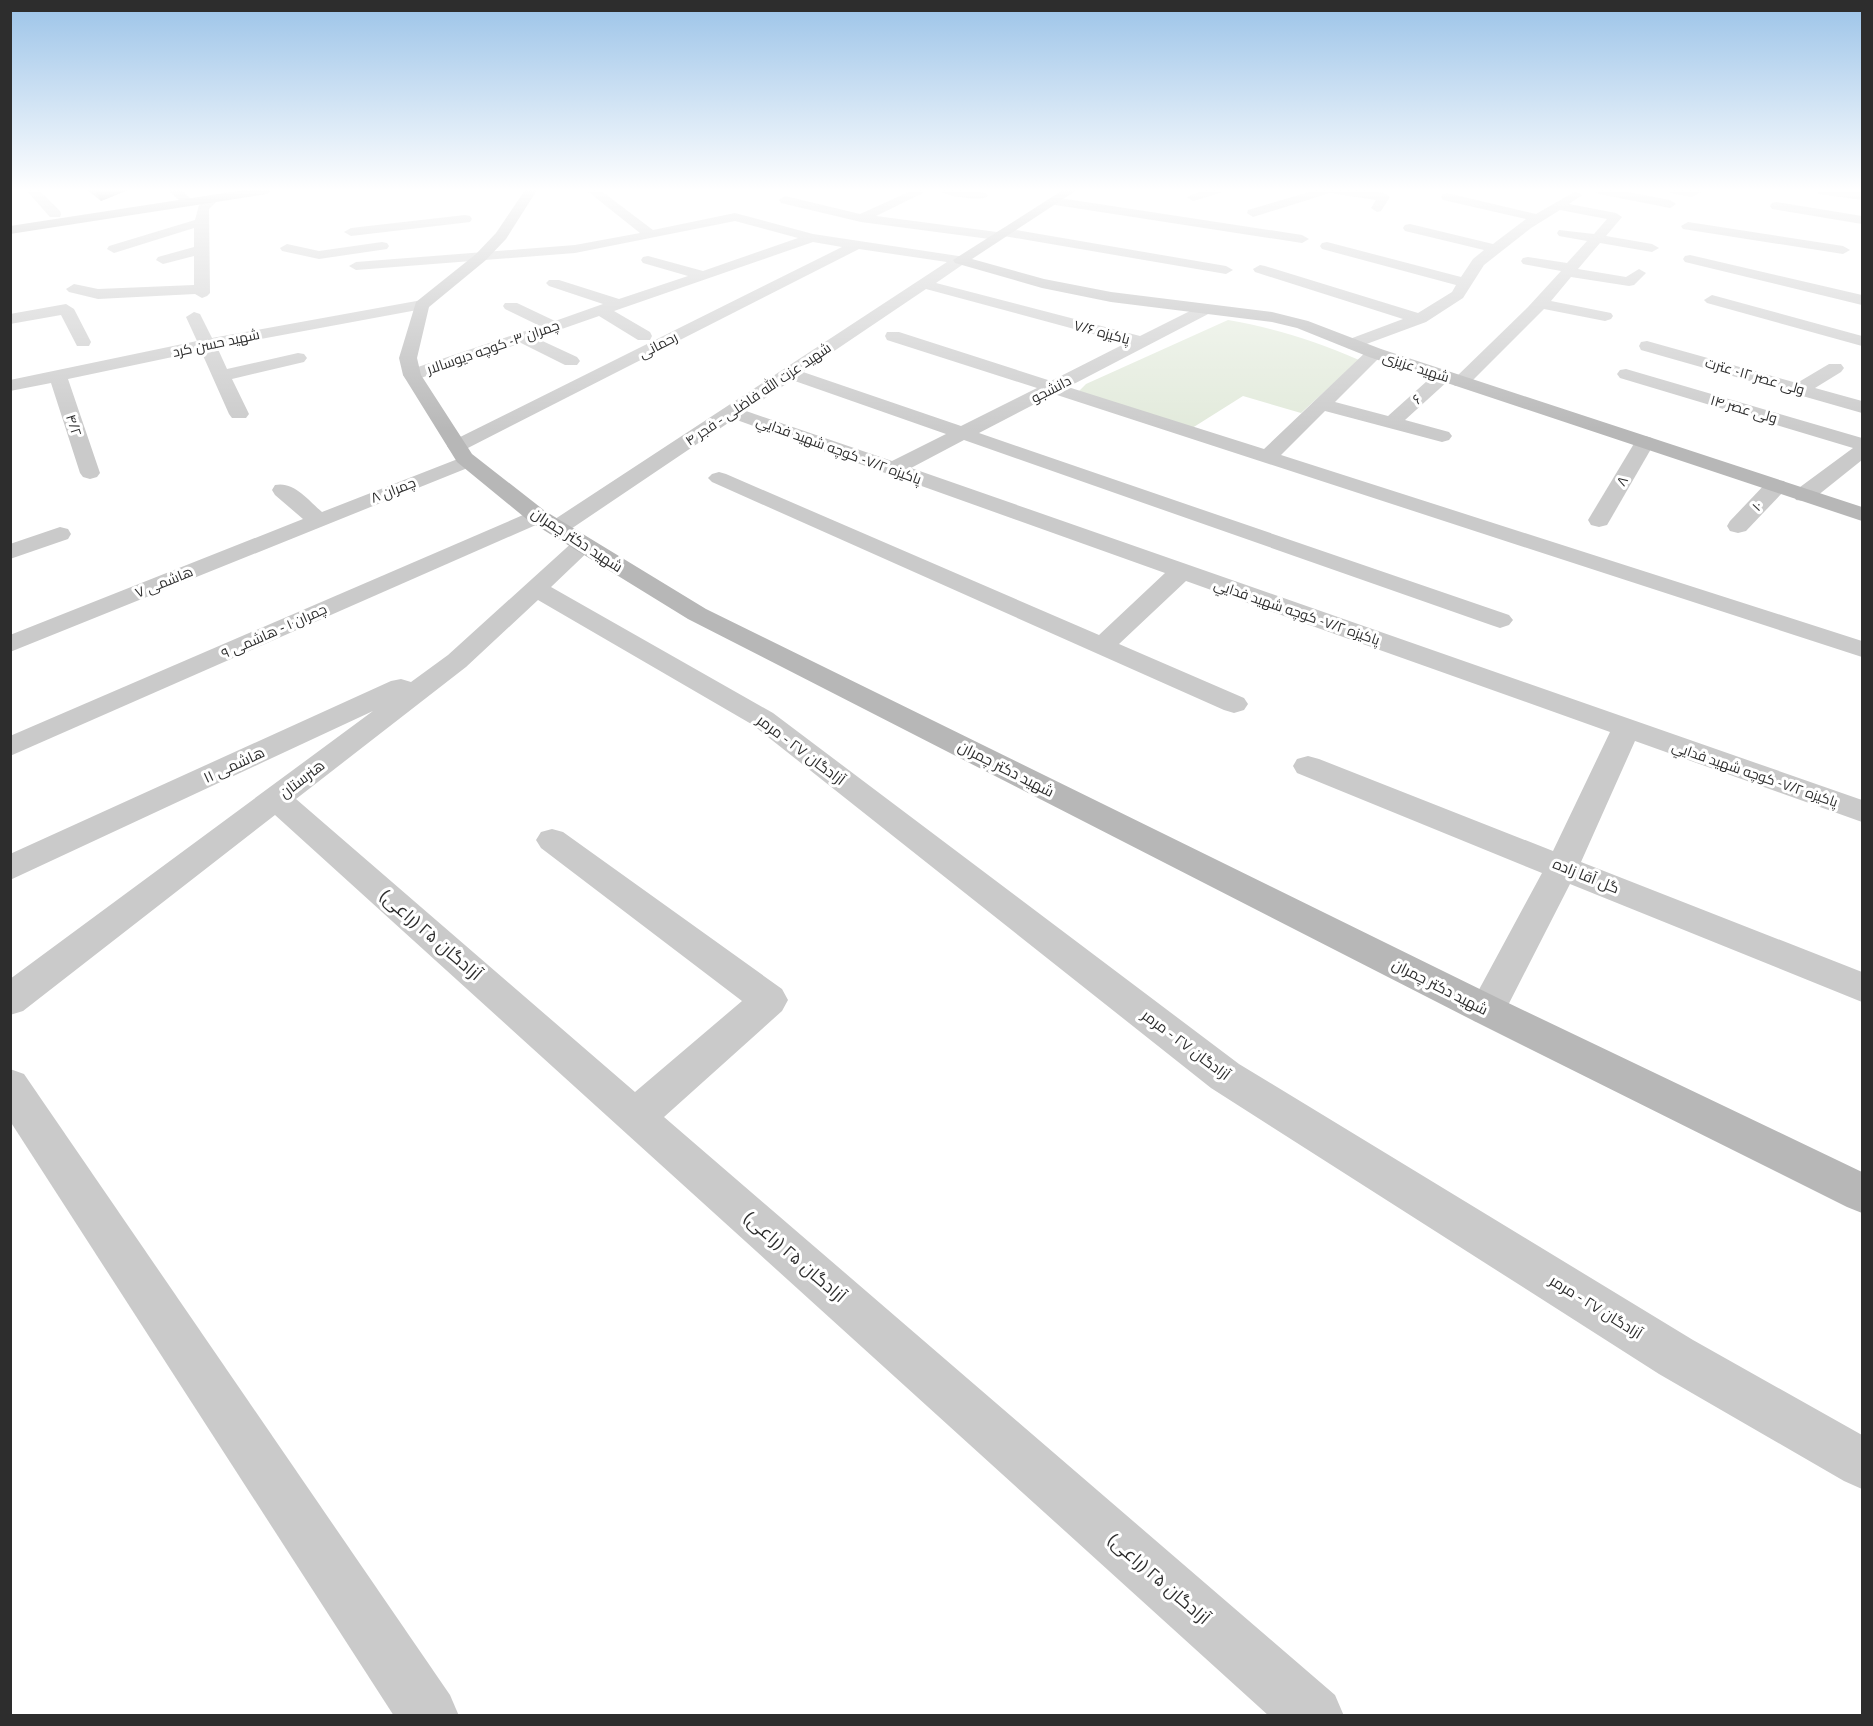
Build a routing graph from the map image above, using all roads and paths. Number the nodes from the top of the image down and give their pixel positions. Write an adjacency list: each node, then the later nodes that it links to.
1 (1569, 270): 24 (street)
2 (201, 271): 21 (street)
3 (458, 271): 26 (street)
4 (684, 271): 15 (street)
5 (717, 271): 15 (street, چمران ۳- كوچه ديوسالار)
6 (808, 271): 70 (street, رحمانی)
7 (944, 271): 19 (street, شهید عزت الله فاضلی - فجر ۴)
8 (999, 271): 28 (street, شهید عزیزی)
9 (1265, 271): 32 (street)
10 (1419, 271): 18 (street)
11 (1473, 271): 18 (street)
12 (1572, 271): 14 (street)
13 (1739, 271): 23 (street)
14 (1639, 273)
15 (702, 276): 16 (street, چمران ۳- كوچه ديوسالار)
16 (686, 281): 20 (street); 25 (street, چمران ۳- كوچه ديوسالار)
17 (554, 283): 25 (street)
18 (1465, 283): 32 (street)
19 (924, 284): 40 (street, پاکیزه ۷/۶); 50 (street, شهید عزت الله فاضلی - فجر ۴)
20 (715, 288)
21 (74, 289)
22 (1712, 300): 38 (street)
23 (1863, 300)
24 (1539, 303): 30 (street); 56 (street)
25 (618, 304): 29 (street, چمران ۳- كوچه ديوسالار)
26 (422, 305): 41 (street, شهید حسن کرد); 52 (street)
27 (511, 306): 34 (street)
28 (1208, 308): 40 (street, دانشجو); 42 (street, شهید عزیزی)
29 (600, 310): 34 (street, چمران ۳- كوچه ديوسالار); 35 (street)
30 (1605, 316)
31 (194, 318): 41 (street)
32 (1420, 319): 42 (street)
33 (16, 324): 39 (street)
34 (553, 326): 37 (street, چمران ۳- كوچه ديوسالار)
35 (644, 336)
36 (893, 336): 58 (street)
37 (521, 337): 47 (street); 52 (street, چمران ۳- كوچه ديوسالار)
38 (1863, 341)
39 (83, 342)
40 (1142, 342): 58 (street, دانشجو)
41 (208, 344): 53 (street); 55 (street, شهید حسن کرد)
42 (1353, 344): 44 (street, شهید عزیزی)
43 (1647, 346): 48 (street, ولی عصر ۱۲- عترت)
44 (1375, 353): 54 (street, شهید عزیزی); 60 (street)
45 (1738, 353): 48 (street)
46 (298, 358): 53 (street)
47 (571, 361)
48 (1715, 365): 59 (street, ولی عصر ۱۲- عترت)
49 (1835, 368): 59 (street)
50 (789, 374): 62 (street, شهید عزت الله فاضلی - فجر ۴); 65 (street)
51 (1626, 374): 68 (street, ولی عصر ۱۴)
52 (412, 375): 70 (street, شهید دکتر چمران)
53 (221, 376): 63 (street)
54 (1443, 376): 56 (street, شهید عزیزی); 64 (street, ۶)
55 (58, 377): 57 (street, شهید حسن کرد); 73 (street, ۴/۲)
56 (1461, 382): 67 (street, شهید عزیزی)
57 (10, 386)
58 (1053, 388): 65 (street, دانشجو); 71 (street)
59 (1800, 389): 61 (street, ولی عصر ۱۲- عترت)
60 (1320, 404): 64 (street); 71 (street)
61 (1863, 406)
62 (732, 412): 72 (street, پاکیزه ۷/۲- كوچه شهيد فدايي); 81 (street, شهید عزت الله فاضلی - فجر ۴)
63 (239, 414)
64 (1391, 423): 66 (street)
65 (962, 434): 72 (street, دانشجو); 88 (street)
66 (1442, 436)
67 (1645, 442): 75 (street, شهید عزیزی); 80 (street, ۸)
68 (1863, 444)
69 (1863, 451): 77 (street)
70 (463, 454): 79 (street, چمران ۸); 81 (street, شهید دکتر چمران)
71 (1267, 457): 91 (street)
72 (893, 469): 86 (street, پاکیزه ۷/۲- كوچه شهيد فدايي)
73 (90, 473)
74 (719, 478): 90 (street)
75 (1776, 486): 77 (street, شهید عزیزی); 82 (street, ۱۰)
76 (283, 490): 79 (street)
77 (1804, 495): 78 (street, شهید عزیزی)
78 (1863, 514)
79 (318, 520): 89 (street, هاشمی ۷)
80 (1599, 520)
81 (547, 522): 84 (street, شهید دکتر چمران); 95 (street, چمران۱۰ - هاشمی ۹)
82 (1738, 526)
83 (60, 534): 85 (street)
84 (583, 545): 87 (street, هنرستان); 104 (street, شهید دکتر چمران)
85 (10, 552)
86 (1182, 571): 90 (street); 94 (street, پاکیزه ۷/۲- كوچه شهيد فدايي)
87 (537, 589): 92 (street, هنرستان); 108 (street, آزادگان ۲۷ - مرمر)
88 (1500, 620)
89 (10, 644)
90 (1102, 646): 93 (street)
91 (1863, 649)
92 (457, 661): 97 (street, هنرستان); 101 (street, هاشمی ۱۱)
93 (1234, 704)
94 (1626, 728): 98 (street, پاکیزه ۷/۲- كوچه شهيد فدايي); 100 (street)
95 (10, 747)
96 (1308, 766): 100 (street, گل آقا زاده)
97 (276, 799): 103 (street, هنرستان); 106 (street, آزادگان ۲۵ (راعی))
98 (1863, 812)
99 (552, 840): 106 (street)
100 (1562, 867): 102 (street, گل آقا زاده); 104 (street)
101 (10, 868)
102 (1863, 987)
103 (10, 1000)
104 (1487, 1010): 107 (street, شهید دکتر چمران)
105 (10, 1086): 109 (street)
106 (636, 1116): 110 (street, آزادگان ۲۵ (راعی))
107 (1863, 1193)
108 (1863, 1463)
109 (429, 1716)
110 (1314, 1716)

